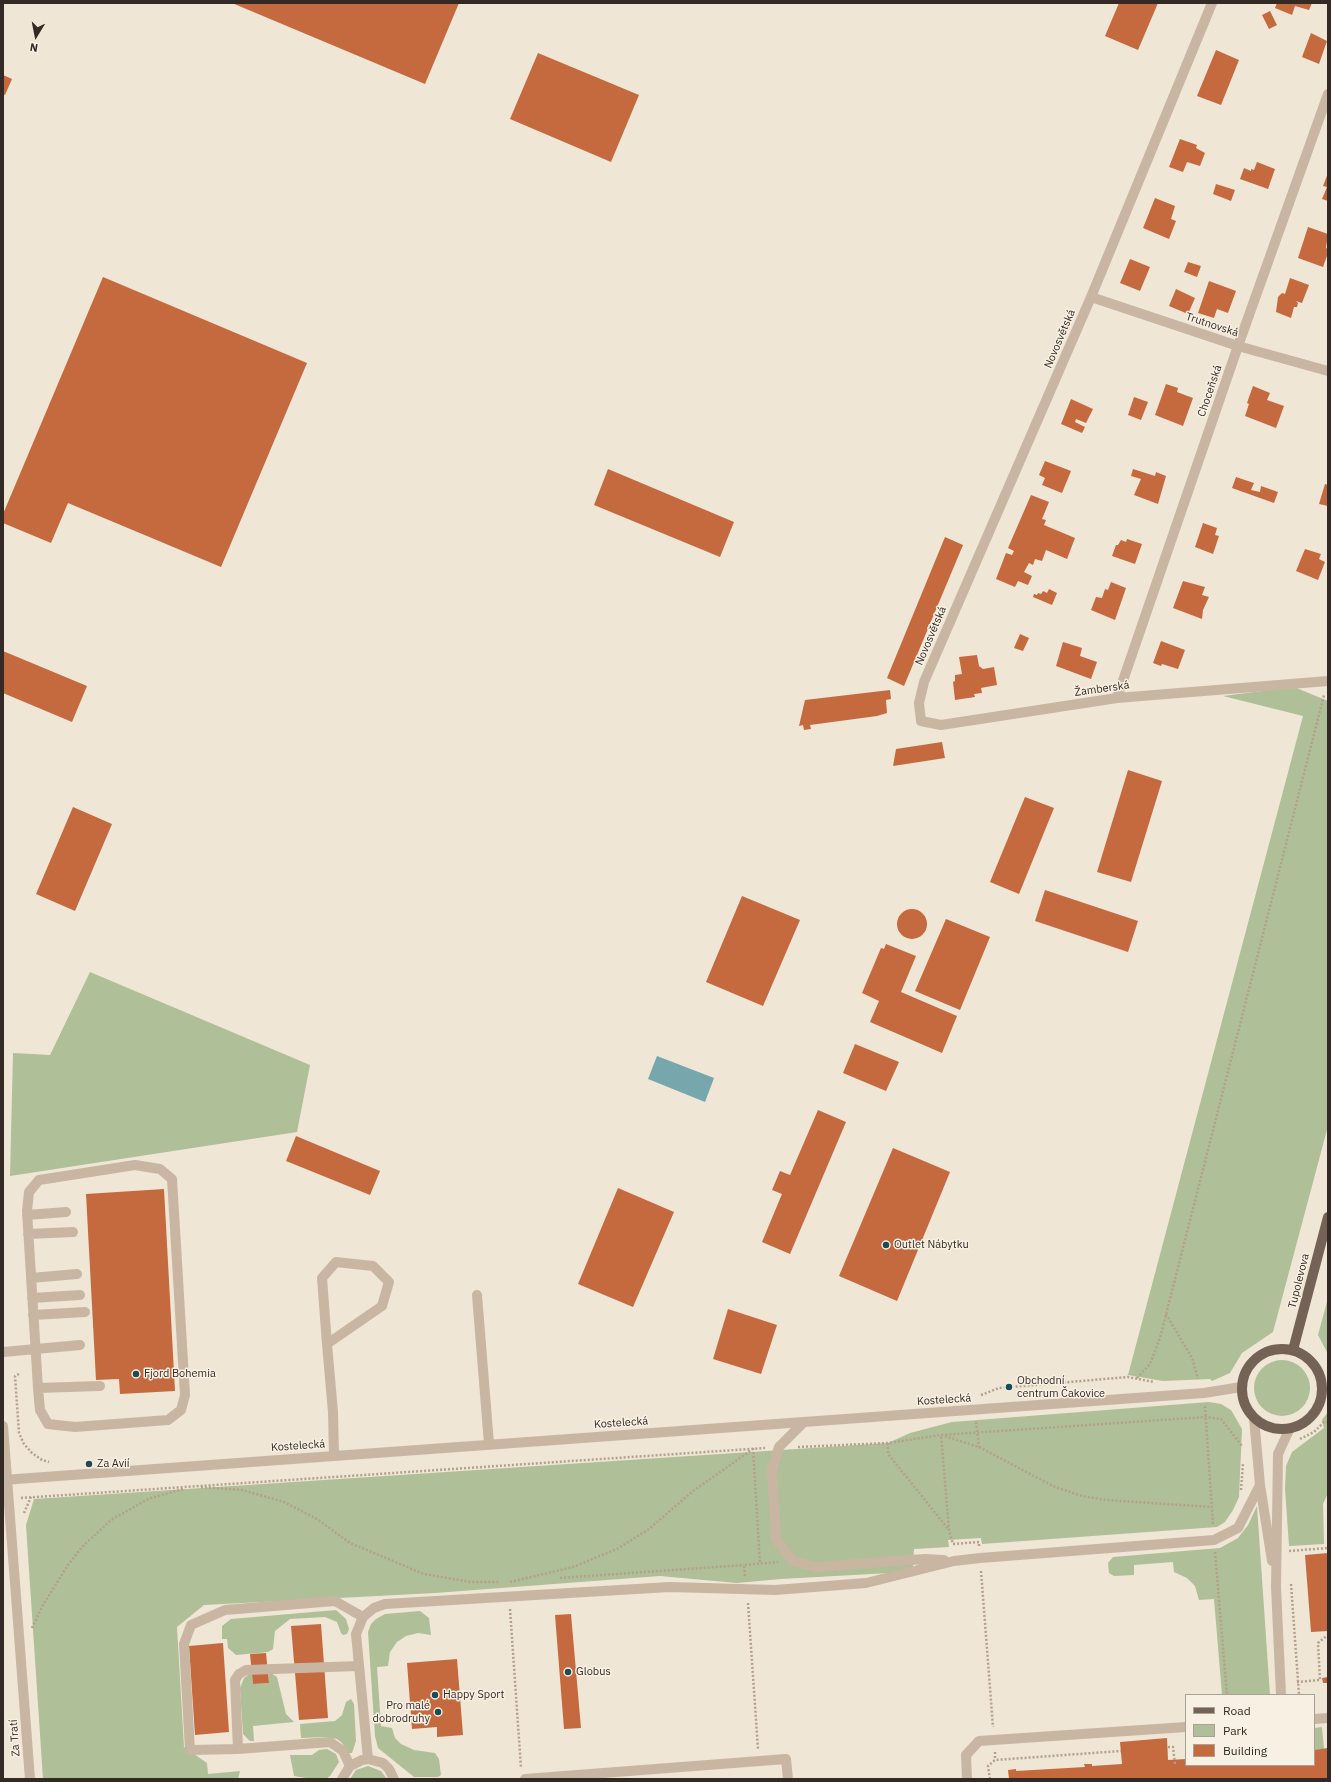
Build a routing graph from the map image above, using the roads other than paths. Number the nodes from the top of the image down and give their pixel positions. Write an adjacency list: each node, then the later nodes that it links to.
1 (1212, 3): 3 (street, Novosvětská)
2 (1328, 94): 4 (street, Choceňská)
3 (1091, 297): 4 (street, Trutnovská); 6 (street, Novosvětská)
4 (1238, 346): 5 (street, Trutnovská); 8 (street, Choceňská)
5 (1328, 371)
6 (924, 682): 8 (street, Žamberská)
7 (1327, 685): 8 (street, Žamberská)
8 (1117, 698)
9 (66, 1212): 10 (street)
10 (27, 1215): 13 (street); 29 (street)
11 (1328, 1217): 24 (main road, Tupolevova)
12 (73, 1232): 13 (street)
13 (28, 1234): 15 (street)
14 (77, 1274): 15 (street)
15 (31, 1278): 18 (street)
16 (80, 1295): 18 (street)
17 (477, 1295): 34 (street)
18 (32, 1298): 20 (street)
19 (84, 1312): 20 (street)
20 (33, 1315): 23 (street)
21 (327, 1344): 21 (street); 35 (street)
22 (80, 1345): 23 (street)
23 (34, 1350): 25 (street); 29 (street)
24 (1294, 1350): 26 (main road); 28 (main road)
25 (3, 1352)
26 (1325, 1384): 33 (main road)
27 (100, 1386): 29 (street)
28 (1241, 1387): 30 (main road); 31 (street, Kostelecká)
29 (38, 1388)
30 (1254, 1418): 33 (main road); 37 (street)
31 (804, 1422): 34 (street, Kostelecká); 38 (street)
32 (3, 1426): 36 (street)
33 (1290, 1428): 39 (street)
34 (489, 1444): 35 (street, Kostelecká)
35 (334, 1455): 36 (street, Kostelecká)
36 (5, 1480): 50 (street, Za Tratí)
37 (1260, 1485): 38 (street); 39 (street)
38 (954, 1561): 40 (street)
39 (1276, 1587): 42 (street)
40 (363, 1617): 41 (street); 46 (street)
41 (358, 1666): 46 (street); 47 (street)
42 (1281, 1694)
43 (1328, 1718): 44 (street)
44 (1315, 1719)
45 (1185, 1727): 54 (street)
46 (238, 1749): 48 (street)
47 (368, 1759): 48 (street); 52 (street)
48 (350, 1766): 51 (street)
49 (523, 1775): 53 (street)
50 (30, 1779)
51 (342, 1779)
52 (394, 1779)
53 (788, 1779)
54 (967, 1779)

